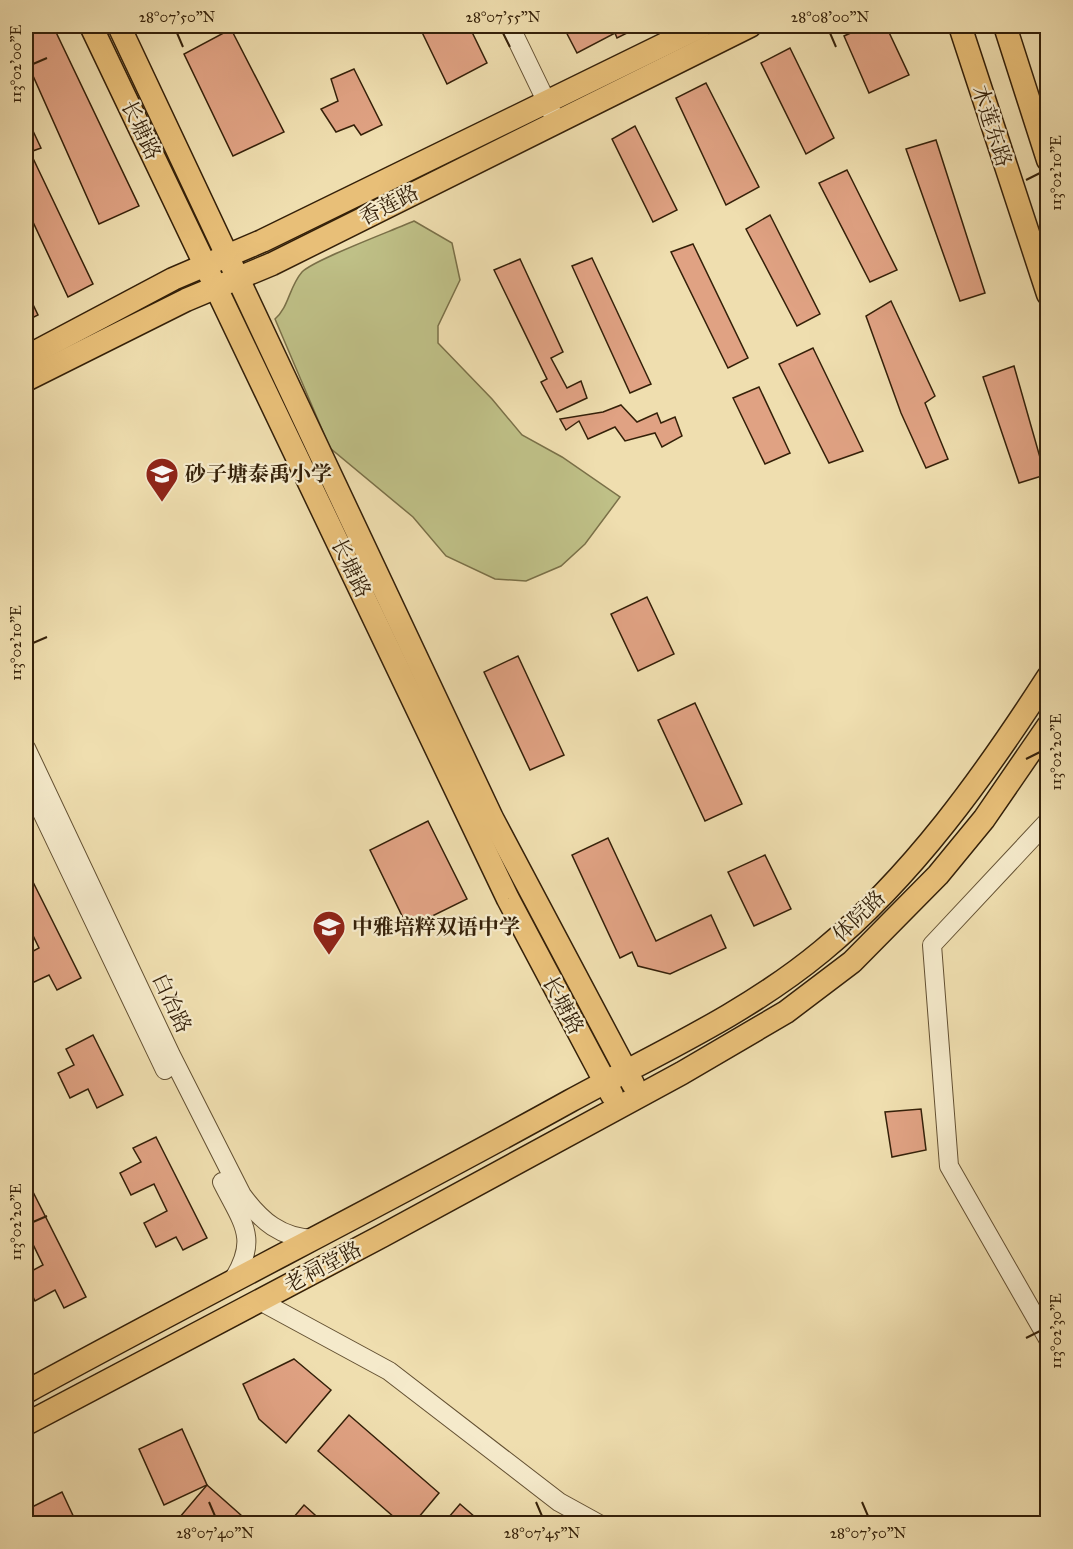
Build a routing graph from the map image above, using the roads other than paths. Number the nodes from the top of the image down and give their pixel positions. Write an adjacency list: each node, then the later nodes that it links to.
1 (91, 26): 12 (main road, 长塘路)
2 (118, 26): 11 (main road, 长塘路)
3 (510, 26): 9 (street)
4 (522, 26): 9 (street)
5 (702, 26): 9 (main road, 香莲路)
6 (750, 26): 9 (main road, 香莲路)
7 (960, 26): 15 (main road, 木莲东路)
8 (1005, 26): 10 (main road, 木莲东路)
9 (556, 108): 11 (main road, 香莲路); 13 (main road, 香莲路)
10 (1047, 160)
11 (228, 255): 12 (main road, 香莲路); 13 (main road, 长塘路)
12 (205, 265): 14 (main road, 长塘路); 16 (main road, 香莲路)
13 (239, 278): 14 (main road, 香莲路); 23 (main road, 长塘路)
14 (216, 287): 17 (main road, 香莲路); 24 (main road, 长塘路)
15 (1047, 294)
16 (26, 357)
17 (26, 380)
18 (1047, 677): 23 (main road, 体院路)
19 (1047, 726): 25 (main road, 体院路)
20 (26, 748): 27 (street, 白冶路)
21 (26, 779): 28 (street, 白冶路)
22 (1047, 821): 30 (street)
23 (626, 1072): 24 (main road, 体院路); 25 (main road, 长塘路)
24 (605, 1082): 26 (main road, 长塘路); 27 (main road, 老祠堂路)
25 (639, 1095): 26 (main road, 体院路)
26 (618, 1107): 29 (main road, 老祠堂路)
27 (314, 1239): 28 (main road, 老祠堂路)
28 (231, 1283): 31 (main road, 老祠堂路)
29 (260, 1301): 32 (main road, 老祠堂路); 33 (street)
30 (1047, 1339)
31 (26, 1392)
32 (26, 1424)
33 (599, 1524)

